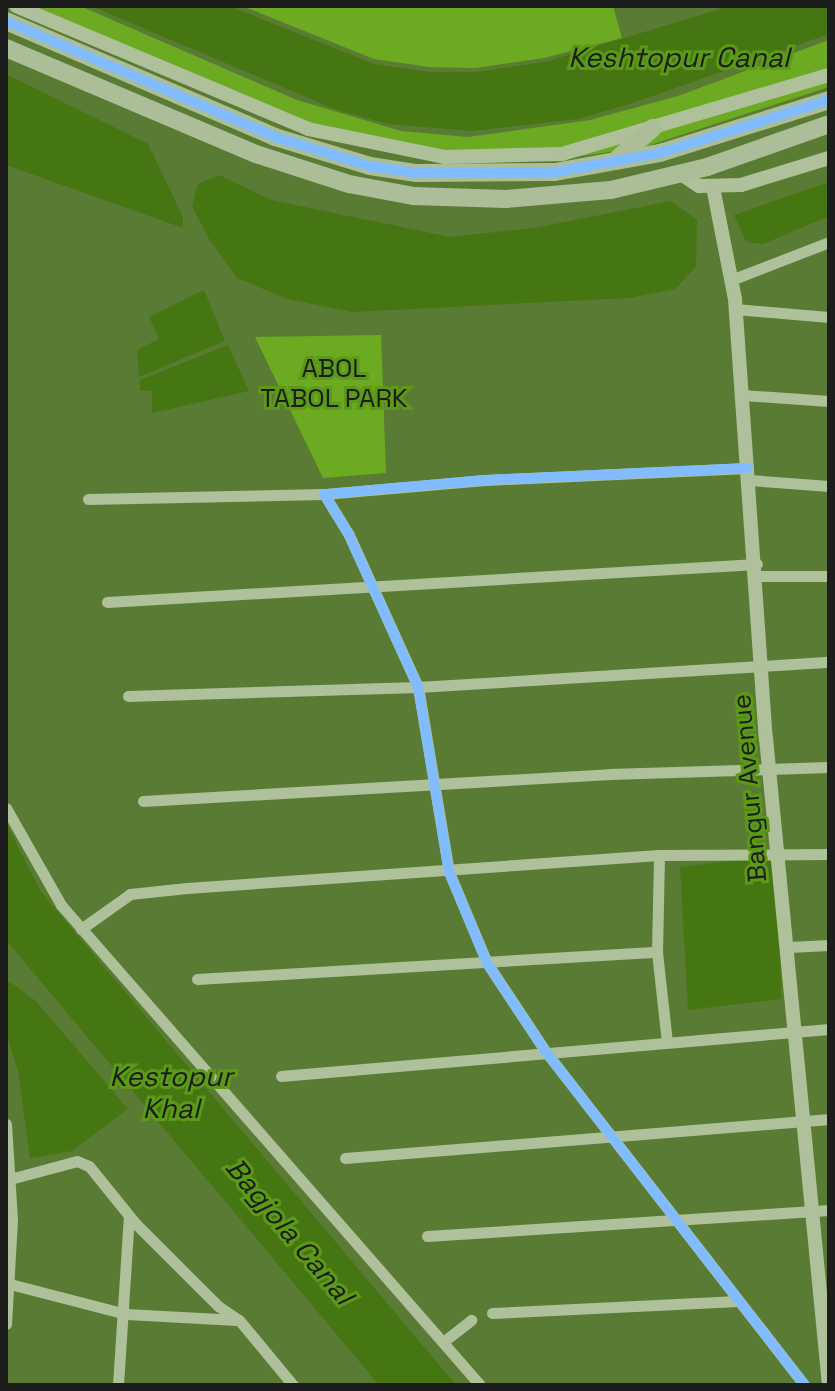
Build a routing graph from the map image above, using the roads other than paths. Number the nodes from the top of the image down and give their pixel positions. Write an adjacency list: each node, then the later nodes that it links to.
1 (16, 6): 7 (street)
2 (6, 21): 9 (main road)
3 (6, 48): 10 (main road)
4 (829, 75): 7 (street)
5 (829, 100): 9 (main road)
6 (829, 124): 10 (main road)
7 (653, 128): 9 (main road)
8 (829, 158): 11 (street)
9 (614, 161)
10 (681, 174): 11 (street)
11 (713, 187): 13 (street, Bangur Avenue)
12 (829, 242): 13 (street)
13 (731, 280): 14 (street, Bangur Avenue)
14 (735, 309): 15 (street); 16 (street, Bangur Avenue)
15 (829, 317)
16 (742, 395): 17 (street); 18 (street, Bangur Avenue)
17 (829, 401)
18 (749, 474): 19 (street); 20 (street); 22 (street, Bangur Avenue)
19 (829, 486)
20 (324, 494): 21 (street); 24 (street)
21 (88, 499)
22 (757, 570): 23 (street); 24 (street); 27 (street, Bangur Avenue)
23 (829, 576)
24 (370, 585): 25 (street); 28 (street)
25 (107, 602)
26 (829, 662): 27 (street)
27 (763, 665): 28 (street); 31 (street, Bangur Avenue)
28 (418, 687): 29 (street); 32 (street)
29 (128, 696)
30 (829, 767): 31 (street)
31 (770, 770): 32 (street); 37 (street, Bangur Avenue)
32 (434, 785): 33 (street); 38 (street)
33 (143, 801)
34 (6, 808): 39 (street)
35 (829, 854): 37 (street)
36 (659, 855): 37 (street); 38 (street); 42 (street)
37 (779, 855): 41 (street, Bangur Avenue)
38 (449, 872): 39 (street); 43 (street)
39 (81, 929): 68 (street)
40 (829, 945): 41 (street)
41 (789, 947): 46 (street, Bangur Avenue)
42 (657, 952): 43 (street); 47 (street)
43 (487, 963): 44 (street); 48 (street)
44 (197, 979)
45 (829, 1029): 46 (street)
46 (797, 1031): 47 (street); 51 (street, Bangur Avenue)
47 (667, 1042): 48 (street)
48 (546, 1052): 49 (street); 53 (street)
49 (281, 1076)
50 (829, 1119): 51 (street)
51 (806, 1120): 53 (street); 56 (street, Bangur Avenue)
52 (6, 1124): 55 (street)
53 (611, 1135): 54 (street); 58 (street)
54 (345, 1158)
55 (10, 1179): 57 (street); 60 (street)
56 (822, 1210): 58 (street); 61 (street, Bangur Avenue)
57 (129, 1217): 64 (street); 65 (street)
58 (676, 1218): 59 (street); 62 (street)
59 (427, 1236)
60 (9, 1285): 64 (street); 67 (street)
61 (826, 1298): 73 (street, Bangur Avenue)
62 (738, 1301): 63 (street); 72 (street)
63 (492, 1313)
64 (126, 1314): 65 (street); 69 (street)
65 (239, 1320): 70 (street)
66 (471, 1320): 68 (street)
67 (6, 1324)
68 (443, 1342): 71 (street)
69 (118, 1385)
70 (293, 1385)
71 (480, 1385)
72 (804, 1385)
73 (829, 1385)

